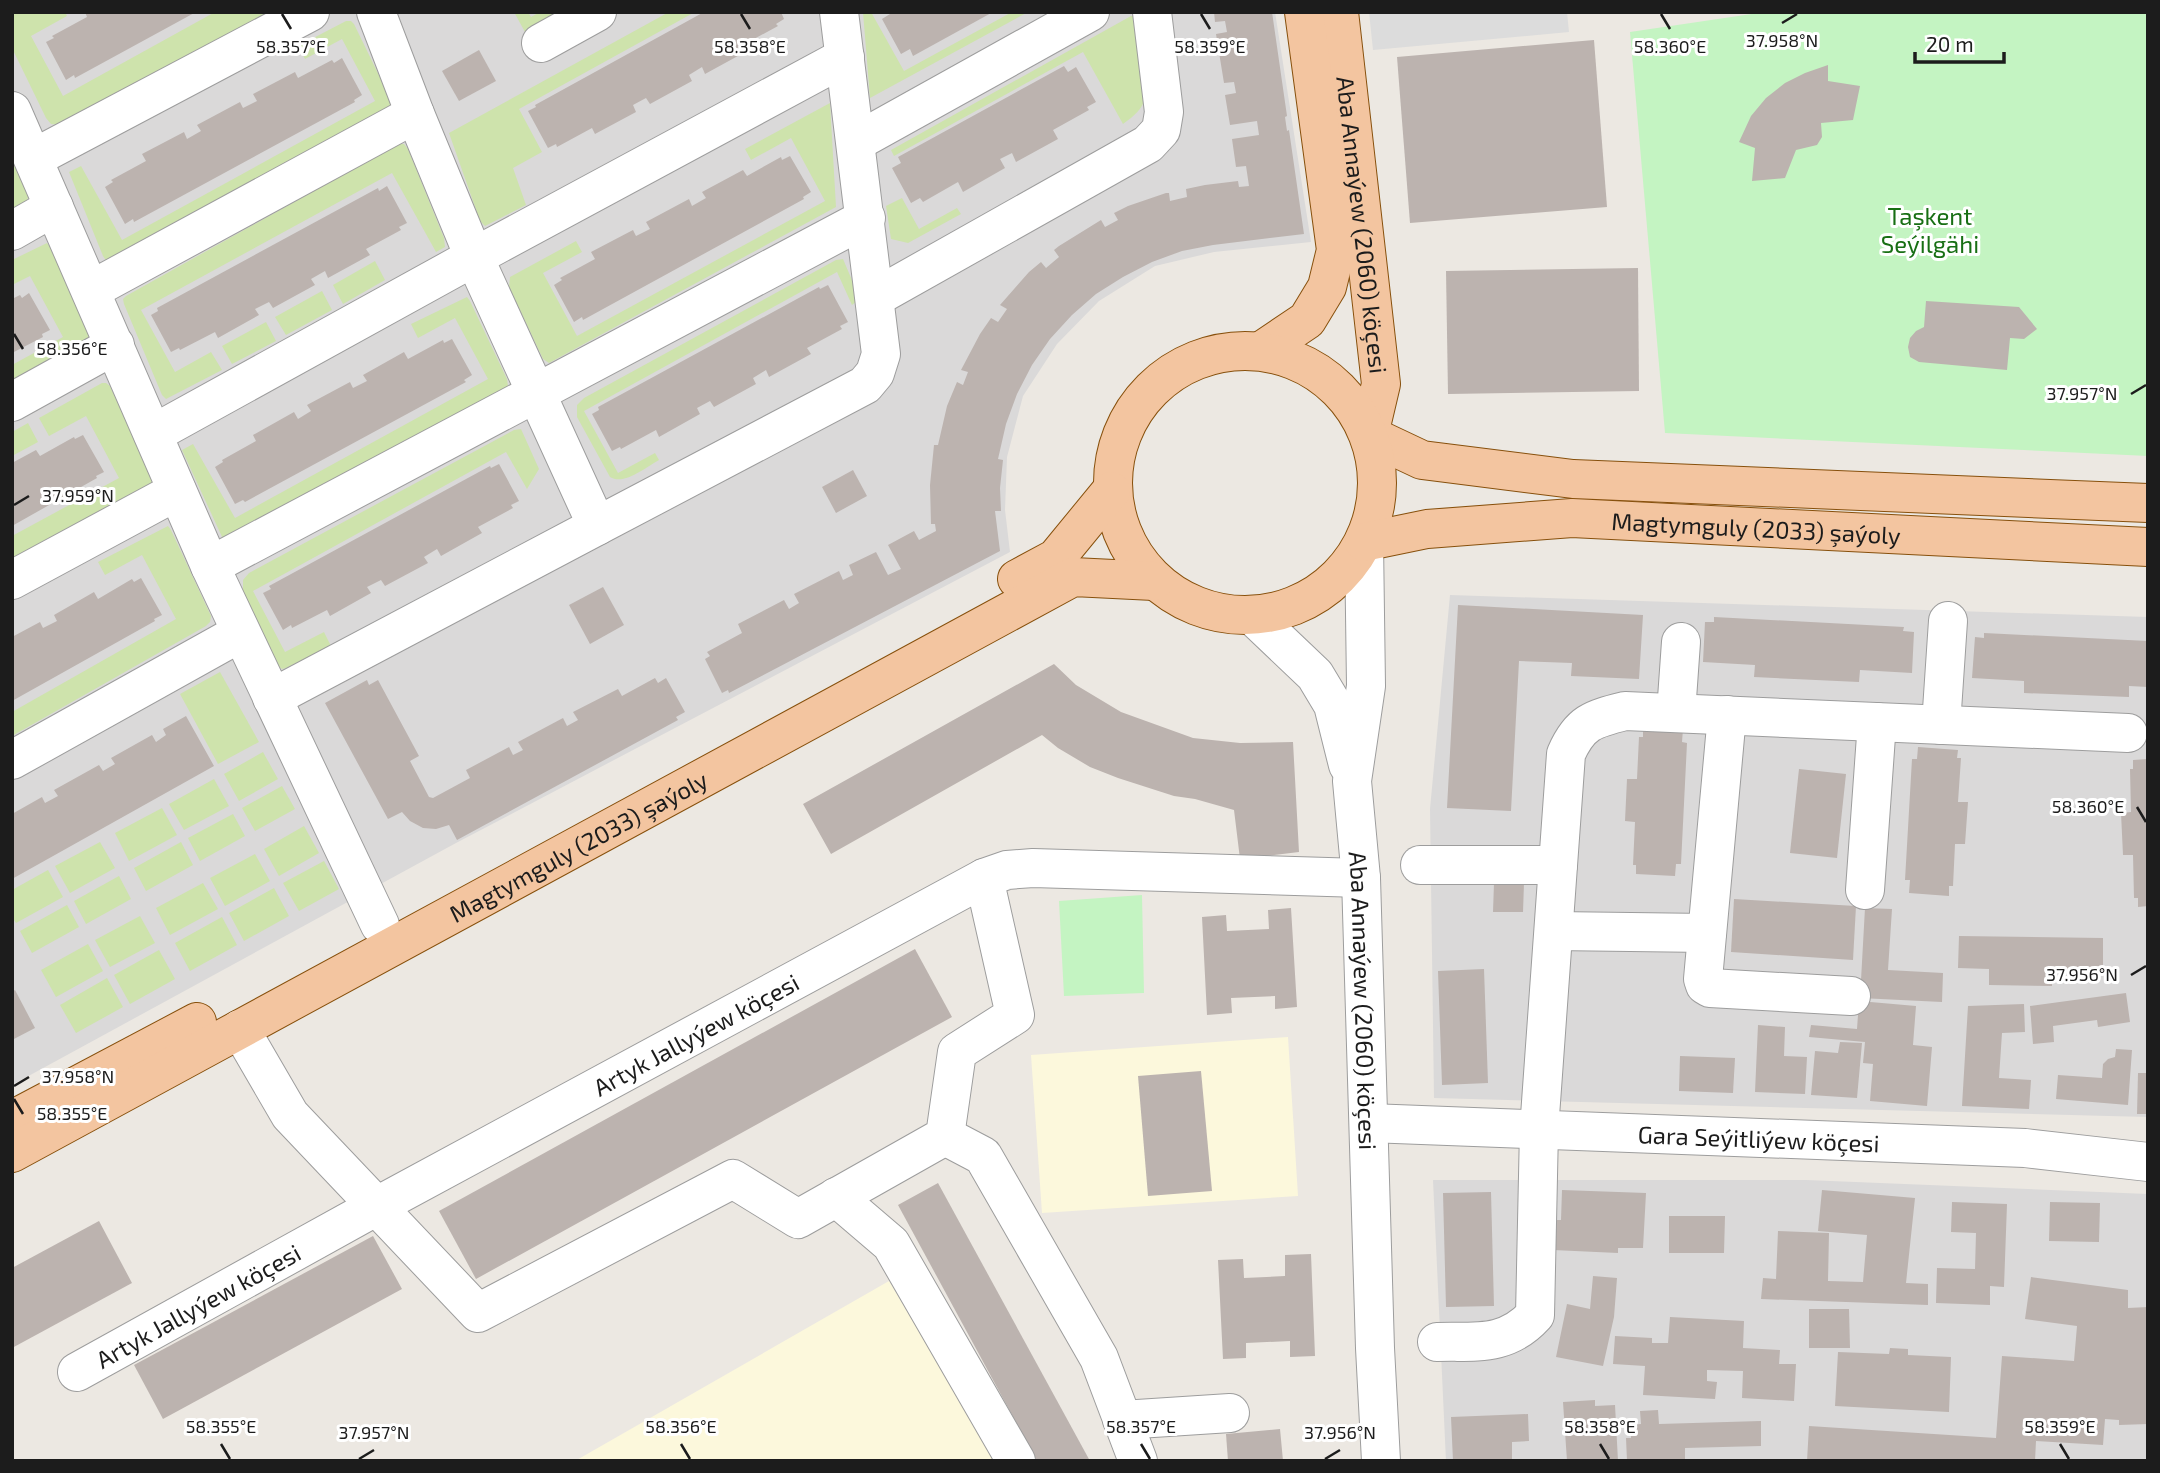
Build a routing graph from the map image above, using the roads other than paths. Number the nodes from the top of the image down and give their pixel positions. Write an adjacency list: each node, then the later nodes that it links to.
1 (310, 12): 14 (street)
2 (376, 12): 12 (street)
3 (597, 12): 9 (street)
4 (839, 12): 10 (street)
5 (1090, 12): 13 (street)
6 (1152, 12): 20 (street)
7 (1304, 12): 22 (main road, Aba Annaýew (2060) köçesi)
8 (1339, 12): 26 (main road, Aba Annaýew (2060) köçesi)
9 (541, 43)
10 (845, 57): 13 (street); 18 (street)
11 (12, 111): 14 (street)
12 (415, 114): 18 (street); 19 (street)
13 (856, 142): 16 (street)
14 (34, 158): 15 (street)
15 (54, 207): 17 (street); 19 (street)
16 (866, 218): 20 (street); 23 (street)
17 (12, 230)
18 (474, 257): 23 (street); 25 (street)
19 (91, 290): 21 (street)
20 (876, 297): 30 (street)
21 (115, 345): 24 (street); 25 (street)
22 (1261, 351): 26 (main road); 28 (main road)
23 (536, 395): 30 (street); 33 (street)
24 (12, 402)
25 (153, 434): 27 (street)
26 (1369, 435): 29 (main road, Magtymguly (2033) şaýoly); 31 (main road)
27 (177, 491): 33 (street); 34 (street)
28 (1111, 491): 35 (main road); 53 (main road, Magtymguly (2033) şaýoly)
29 (2148, 503)
30 (597, 526): 40 (street)
31 (1364, 542): 32 (main road, Magtymguly (2033) şaýoly); 36 (main road); 47 (street, Aba Annaýew (2060) köçesi)
32 (2148, 547)
33 (210, 566): 38 (street)
34 (12, 580)
35 (1154, 581): 36 (main road); 57 (main road, Magtymguly (2033) şaýoly)
36 (1253, 616): 47 (street)
37 (1948, 621): 44 (street)
38 (240, 633): 40 (street); 46 (street)
39 (1681, 642): 41 (street)
40 (272, 698): 53 (street)
41 (1676, 713): 42 (street); 49 (street)
42 (1727, 715): 43 (street); 55 (street)
43 (1877, 722): 44 (street); 52 (street)
44 (1941, 725): 45 (street)
45 (2128, 733)
46 (12, 760)
47 (1352, 780): 50 (street, Aba Annaýew (2060) köçesi)
48 (1420, 864): 49 (street)
49 (1558, 865): 54 (street)
50 (1361, 877): 51 (street, Artyk Jallyýew köçesi); 59 (street, Aba Annaýew (2060) köçesi)
51 (984, 878): 61 (street); 65 (street, Artyk Jallyýew köçesi)
52 (1865, 890)
53 (380, 925): 58 (main road, Magtymguly (2033) şaýoly)
54 (1554, 931): 55 (street); 60 (street)
55 (1707, 933): 56 (street)
56 (1851, 996)
57 (240, 1029): 62 (main road, Magtymguly (2033) şaýoly); 65 (street)
58 (12, 1120)
59 (1369, 1123): 60 (street, Gara Seýitliýew köçesi); 72 (street, Aba Annaýew (2060) köçesi)
60 (1539, 1130): 63 (street, Gara Seýitliýew köçesi); 66 (street)
61 (945, 1136): 64 (street); 69 (street)
62 (12, 1153)
63 (2148, 1162)
64 (836, 1197): 65 (street); 70 (street)
65 (377, 1206): 67 (street, Artyk Jallyýew köçesi)
66 (1437, 1342)
67 (76, 1372)
68 (1230, 1413): 69 (street)
69 (1122, 1420): 71 (street)
70 (1016, 1461)
71 (1138, 1461)
72 (1381, 1461)

